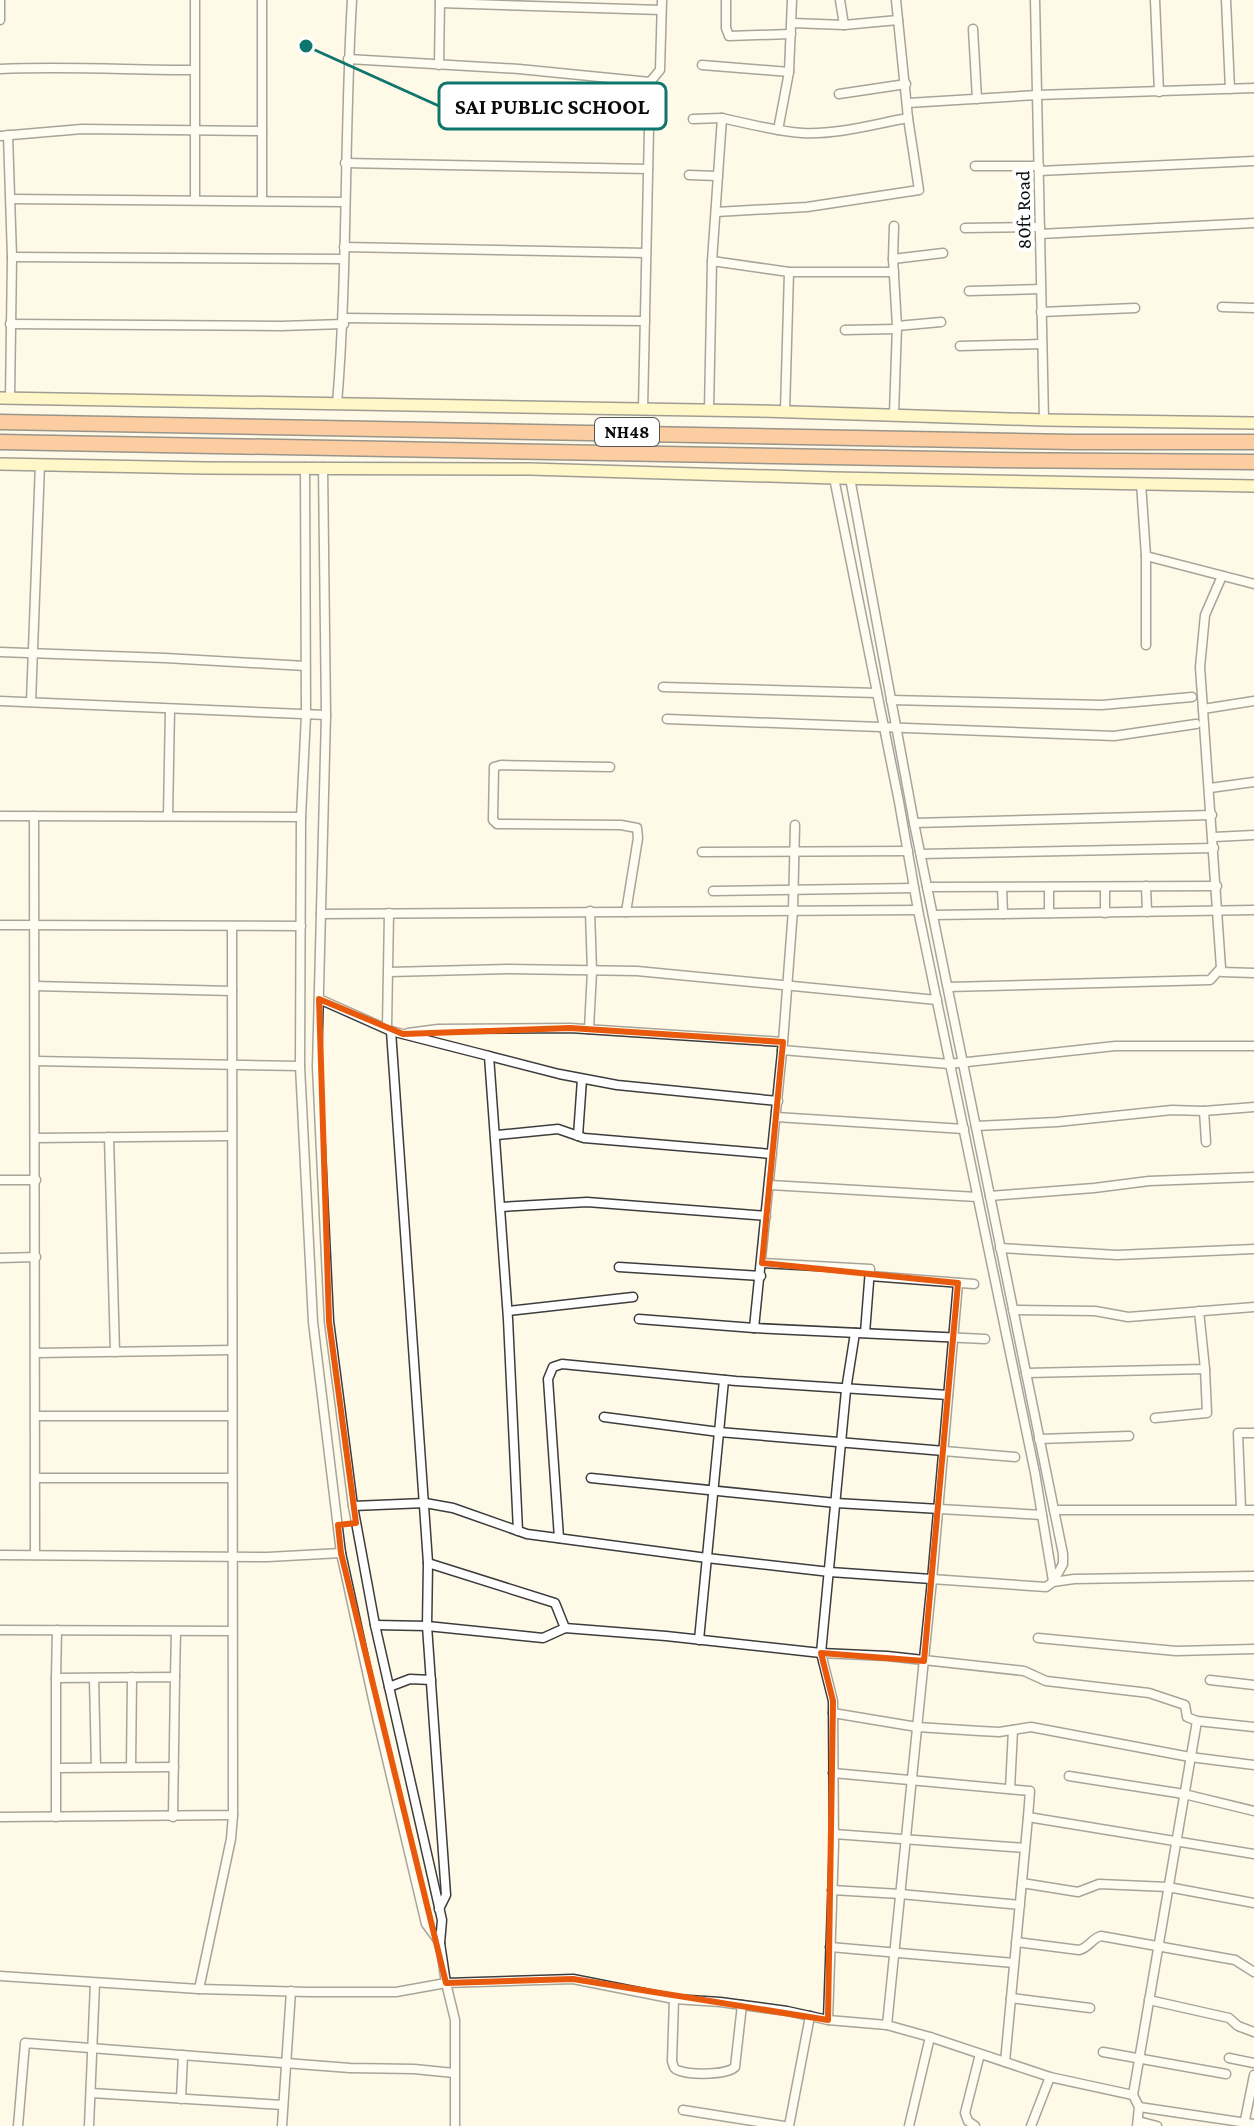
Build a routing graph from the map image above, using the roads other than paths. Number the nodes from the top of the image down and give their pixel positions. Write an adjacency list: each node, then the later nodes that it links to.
1 (0, 0): 15 (street)
2 (195, 0): 25 (street)
3 (262, 0): 41 (street)
4 (352, 0): 21 (street)
5 (662, 0): 14 (street)
6 (726, 0): 20 (street)
7 (792, 0): 17 (street)
8 (840, 0): 18 (street)
9 (896, 0): 16 (street)
10 (1035, 0): 33 (street, 80ft Road)
11 (1155, 0): 31 (street)
12 (1226, 0): 30 (street)
13 (440, 1): 14 (street); 22 (street)
14 (661, 10): 27 (street)
15 (0, 20)
16 (898, 20): 18 (street); 28 (street)
17 (792, 23): 18 (street); 20 (street)
18 (844, 25)
19 (973, 29): 34 (street)
20 (791, 34): 26 (street)
21 (348, 59): 22 (street); 44 (street)
22 (439, 65): 27 (street)
23 (702, 65): 26 (street)
24 (0, 69): 25 (street)
25 (194, 70): 39 (street)
26 (789, 72): 40 (street)
27 (650, 82): 47 (street)
28 (906, 84): 32 (street); 35 (street)
29 (1254, 88): 30 (street)
30 (1230, 89): 31 (street)
31 (1159, 92): 33 (street)
32 (839, 94)
33 (1037, 95): 34 (street); 46 (street, 80ft Road)
34 (977, 99): 35 (street)
35 (908, 103): 37 (street)
36 (722, 118): 38 (street); 40 (street); 49 (street)
37 (908, 118): 40 (street); 54 (street)
38 (693, 119)
39 (195, 130): 41 (street); 42 (street); 51 (street)
40 (778, 130)
41 (262, 131): 52 (street)
42 (4, 136): 50 (street)
43 (1254, 161): 46 (street)
44 (345, 163): 47 (street); 53 (street)
45 (975, 166): 46 (street)
46 (1039, 168): 58 (street, 80ft Road)
47 (648, 169): 60 (street)
48 (689, 175): 49 (street)
49 (718, 176): 54 (street)
50 (11, 199): 51 (street); 62 (street)
51 (195, 199): 52 (street)
52 (262, 200): 53 (street)
53 (345, 202): 59 (street)
54 (716, 212): 65 (street)
55 (1254, 223): 58 (street)
56 (894, 226): 64 (street)
57 (965, 228): 58 (street)
58 (1040, 231): 68 (street, 80ft Road)
59 (344, 247): 60 (street); 63 (street)
60 (646, 253): 75 (street)
61 (943, 253): 64 (street)
62 (12, 257): 63 (street); 77 (street)
63 (344, 259): 74 (street)
64 (893, 259): 67 (street)
65 (712, 261): 66 (street); 85 (street)
66 (789, 272): 67 (street); 86 (street)
67 (894, 272): 78 (street)
68 (1041, 289): 69 (street); 73 (street, 80ft Road)
69 (969, 291)
70 (1222, 307): 72 (street)
71 (1135, 308): 73 (street)
72 (1254, 308)
73 (1041, 312): 80 (street, 80ft Road)
74 (344, 321): 75 (street); 77 (street); 83 (street)
75 (645, 321): 84 (street)
76 (941, 322): 78 (street)
77 (10, 324): 82 (street)
78 (897, 327): 79 (street); 87 (street)
79 (845, 330)
80 (1042, 344): 81 (street); 88 (street, 80ft Road)
81 (960, 346)
82 (5, 398): 83 (street)
83 (337, 404): 84 (street)
84 (643, 409): 85 (street)
85 (709, 410): 86 (street)
86 (785, 411): 87 (street)
87 (894, 414): 88 (street)
88 (1044, 420): 90 (street)
89 (0, 422): 92 (highway, NH48)
90 (1254, 423)
91 (0, 442): 93 (highway, NH48)
92 (1254, 442)
93 (1254, 462)
94 (0, 464): 95 (street)
95 (40, 464): 96 (street); 107 (street)
96 (305, 467): 97 (street); 108 (street)
97 (323, 467): 98 (street); 119 (street)
98 (834, 478): 99 (street); 110 (street)
99 (850, 478): 100 (street); 112 (street)
100 (1141, 483): 101 (street); 102 (street)
101 (1254, 486)
102 (1146, 556): 103 (street); 105 (street)
103 (1222, 576): 104 (street); 117 (street)
104 (1254, 584)
105 (1146, 645)
106 (0, 652): 107 (street)
107 (32, 654): 108 (street); 115 (street)
108 (305, 666): 118 (street)
109 (663, 687): 110 (street)
110 (877, 693): 122 (street)
111 (1192, 697): 112 (street)
112 (891, 700): 123 (street)
113 (0, 701): 115 (street)
114 (1254, 701): 117 (street)
115 (31, 702): 116 (street)
116 (170, 709): 118 (street); 130 (street)
117 (1203, 709): 126 (street)
118 (306, 715): 119 (street); 131 (street)
119 (326, 715): 160 (street)
120 (667, 719): 122 (street)
121 (1196, 724): 123 (street)
122 (884, 726): 123 (street); 137 (street)
123 (896, 726): 132 (street)
124 (610, 767): 155 (street)
125 (1254, 782): 126 (street)
126 (1210, 788): 127 (street)
127 (1212, 815): 132 (street); 135 (street)
128 (0, 816): 129 (street)
129 (34, 816): 130 (street); 164 (street)
130 (168, 816): 131 (street)
131 (301, 817): 166 (street)
132 (914, 823): 140 (street)
133 (795, 825): 139 (street)
134 (1254, 835): 135 (street)
135 (1214, 837): 136 (street)
136 (1214, 848): 140 (street); 142 (street)
137 (908, 851): 139 (street); 147 (street)
138 (702, 852): 139 (street)
139 (794, 852): 148 (street)
140 (921, 854): 143 (street)
141 (1146, 886): 142 (street); 146 (street); 156 (street)
142 (1217, 886): 154 (street)
143 (927, 887): 144 (street); 162 (street)
144 (1002, 887): 145 (street); 161 (street)
145 (1049, 887): 146 (street); 158 (street)
146 (1105, 887): 159 (street)
147 (914, 888): 148 (street); 151 (street)
148 (793, 890): 149 (street); 150 (street)
149 (713, 891)
150 (793, 910): 151 (street); 155 (street); 172 (street)
151 (918, 910): 176 (street)
152 (1254, 910): 154 (street)
153 (590, 911): 155 (street); 157 (street); 168 (street)
154 (1218, 911): 156 (street); 167 (street)
155 (626, 912)
156 (1147, 912): 159 (street)
157 (389, 913): 160 (street); 169 (street)
158 (1049, 913): 159 (street); 161 (street)
159 (1105, 913)
160 (321, 914): 175 (street)
161 (1003, 914): 162 (street)
162 (933, 915): 173 (street)
163 (0, 925): 164 (street)
164 (34, 925): 165 (street); 171 (street)
165 (232, 926): 166 (street); 174 (street)
166 (301, 926): 187 (street)
167 (1221, 968): 170 (street); 173 (street)
168 (592, 971): 169 (street); 172 (street); 178 (street)
169 (389, 972): 177 (street)
170 (1254, 973)
171 (35, 986): 174 (street); 183 (street)
172 (787, 986): 176 (street); 180 (street)
173 (948, 987): 184 (street)
174 (232, 991): 185 (street)
175 (319, 999): 177 (street); 255 (street)
176 (937, 1000): 186 (street)
177 (389, 1029): 179 (street); 253 (street)
178 (589, 1029): 179 (street); 180 (street)
179 (403, 1034): 182 (street)
180 (783, 1046): 186 (street); 189 (street)
181 (1254, 1046): 184 (street)
182 (489, 1056): 188 (street); 195 (street)
183 (35, 1061): 185 (street); 199 (street)
184 (964, 1061): 186 (street); 193 (street)
185 (232, 1064): 187 (street); 196 (street)
186 (949, 1064): 194 (street)
187 (300, 1066): 262 (street)
188 (582, 1079): 189 (street); 197 (street)
189 (778, 1101): 192 (street)
190 (1254, 1107): 191 (street)
191 (1204, 1111): 193 (street); 200 (street)
192 (776, 1117): 194 (street); 201 (street)
193 (976, 1126): 206 (street)
194 (964, 1129): 207 (street)
195 (497, 1135): 197 (street); 208 (street)
196 (232, 1136): 198 (street); 230 (street)
197 (578, 1136): 201 (street)
198 (109, 1137): 199 (street); 231 (street)
199 (36, 1138): 204 (street)
200 (1206, 1142)
201 (772, 1154): 205 (street)
202 (1254, 1177): 206 (street)
203 (0, 1180): 204 (street)
204 (36, 1180): 212 (street)
205 (770, 1185): 207 (street); 209 (street)
206 (990, 1196): 210 (street)
207 (977, 1197): 260 (street)
208 (501, 1207): 209 (street); 223 (street)
209 (766, 1216): 214 (street)
210 (1000, 1248): 211 (street); 222 (street)
211 (1254, 1249)
212 (36, 1257): 213 (street); 232 (street)
213 (0, 1258)
214 (762, 1263): 216 (street); 217 (street)
215 (619, 1267): 216 (street)
216 (761, 1276): 226 (street)
217 (870, 1276): 218 (street); 227 (street)
218 (958, 1283): 219 (street); 228 (street)
219 (974, 1284)
220 (633, 1297): 223 (street)
221 (1254, 1307): 224 (street)
222 (1013, 1310): 224 (street); 234 (street)
223 (508, 1311): 263 (street)
224 (1199, 1311): 233 (street)
225 (639, 1319): 226 (street)
226 (754, 1328): 227 (street)
227 (860, 1333): 228 (street); 236 (street)
228 (953, 1335): 229 (street); 237 (street)
229 (985, 1339)
230 (232, 1350): 231 (street); 239 (street)
231 (115, 1352): 232 (street)
232 (36, 1353): 238 (street)
233 (1205, 1369): 234 (street); 241 (street)
234 (1026, 1373): 245 (street)
235 (724, 1380): 236 (street); 242 (street); 264 (street)
236 (846, 1390): 237 (street); 246 (street)
237 (948, 1395): 247 (street)
238 (36, 1416): 239 (street); 249 (street)
239 (232, 1416): 250 (street)
240 (604, 1417): 242 (street)
241 (1155, 1418)
242 (719, 1432): 246 (street); 252 (street)
243 (1254, 1433): 257 (street)
244 (1129, 1436): 245 (street)
245 (1039, 1439): 258 (street)
246 (842, 1443): 247 (street); 254 (street)
247 (943, 1451): 248 (street); 256 (street)
248 (1015, 1457)
249 (36, 1478): 250 (street); 267 (street)
250 (232, 1478): 268 (street)
251 (591, 1478): 252 (street)
252 (713, 1491): 254 (street); 269 (street)
253 (425, 1503): 255 (street); 263 (street); 270 (street)
254 (836, 1503): 256 (street); 271 (street)
255 (353, 1506): 261 (street)
256 (938, 1509): 260 (street); 273 (street)
257 (1241, 1509): 258 (street); 259 (street)
258 (1054, 1510): 274 (street)
259 (1254, 1510)
260 (1042, 1515): 274 (street)
261 (356, 1523): 262 (street); 275 (street)
262 (338, 1525): 265 (street)
263 (518, 1531): 264 (street)
264 (559, 1538): 269 (street)
265 (341, 1553): 268 (street); 330 (street)
266 (0, 1555): 267 (street)
267 (35, 1555): 268 (street)
268 (232, 1556): 281 (street)
269 (707, 1558): 271 (street); 283 (street)
270 (428, 1563): 276 (street); 277 (street)
271 (830, 1572): 273 (street); 285 (street)
272 (1254, 1576): 274 (street)
273 (932, 1580): 274 (street); 286 (street)
274 (1053, 1582)
275 (375, 1625): 276 (street); 294 (street)
276 (427, 1626): 277 (street); 291 (street)
277 (565, 1628): 283 (street)
278 (0, 1630): 279 (street)
279 (57, 1630): 280 (street); 289 (street)
280 (176, 1631): 281 (street); 288 (street)
281 (232, 1631): 312 (street)
282 (1038, 1638): 284 (street)
283 (699, 1640): 285 (street)
284 (1254, 1649)
285 (821, 1653): 286 (street); 295 (street)
286 (924, 1661): 296 (street); 297 (street)
287 (132, 1677): 288 (street); 290 (street); 303 (street)
288 (175, 1677): 304 (street)
289 (56, 1678): 290 (street); 305 (street)
290 (94, 1678): 302 (street)
291 (431, 1680): 294 (street); 328 (street)
292 (1210, 1680): 293 (street)
293 (1254, 1685)
294 (389, 1687): 328 (street)
295 (833, 1713): 297 (street); 306 (street)
296 (1197, 1721): 298 (street); 300 (street)
297 (917, 1727): 299 (street); 308 (street)
298 (1254, 1727)
299 (1013, 1730): 300 (street); 309 (street)
300 (1190, 1757): 301 (street); 310 (street)
301 (1254, 1765)
302 (96, 1767): 303 (street); 305 (street)
303 (131, 1767): 304 (street)
304 (174, 1767): 315 (street)
305 (56, 1768): 314 (street)
306 (833, 1773): 308 (street); 317 (street)
307 (1069, 1776): 310 (street)
308 (912, 1780): 309 (street); 318 (street)
309 (1010, 1789): 316 (street)
310 (1184, 1794): 311 (street); 319 (street)
311 (1254, 1811)
312 (233, 1815): 315 (street); 339 (street)
313 (0, 1817): 314 (street)
314 (56, 1817): 315 (street)
315 (173, 1817)
316 (1028, 1817): 319 (street); 320 (street)
317 (834, 1834): 318 (street); 324 (street)
318 (905, 1839): 320 (street); 325 (street)
319 (1176, 1840): 321 (street); 323 (street)
320 (1025, 1848): 322 (street)
321 (1254, 1854)
322 (1022, 1883): 323 (street); 327 (street)
323 (1168, 1887): 326 (street); 332 (street)
324 (832, 1890): 325 (street); 331 (street)
325 (900, 1894): 327 (street); 333 (street)
326 (1254, 1903)
327 (1020, 1905): 329 (street)
328 (439, 1909): 330 (street)
329 (1016, 1942): 332 (street); 334 (street)
330 (440, 1943): 338 (street)
331 (830, 1947): 333 (street); 347 (street)
332 (1158, 1947): 335 (street); 343 (street)
333 (894, 1952): 334 (street); 348 (street)
334 (1014, 1963): 341 (street)
335 (1254, 1972)
336 (0, 1976): 337 (street)
337 (95, 1983): 339 (street); 351 (street)
338 (446, 1983): 340 (street); 342 (street); 360 (street)
339 (199, 1989): 340 (street)
340 (291, 1991): 357 (street)
341 (1011, 1998): 345 (street); 358 (street)
342 (674, 1999): 344 (street); 344 (street)
343 (1149, 2000): 349 (street); 356 (street)
344 (742, 2005): 346 (street)
345 (1090, 2008)
346 (810, 2016): 347 (street); 376 (street)
347 (828, 2020): 348 (street)
348 (887, 2025): 350 (street)
349 (1254, 2032)
350 (930, 2037): 353 (street); 377 (street)
351 (93, 2049): 354 (street); 364 (street); 372 (street)
352 (1103, 2052): 356 (street)
353 (980, 2054): 358 (street); 378 (street)
354 (183, 2055): 357 (street); 366 (street)
355 (1229, 2058): 359 (street)
356 (1139, 2060): 361 (street); 365 (street)
357 (286, 2062): 360 (street); 367 (street)
358 (1005, 2062): 363 (street)
359 (1254, 2063)
360 (454, 2073): 375 (street)
361 (1226, 2074)
362 (1254, 2075): 371 (street)
363 (1050, 2077): 365 (street); 379 (street)
364 (91, 2093): 366 (street); 373 (street)
365 (1133, 2095): 368 (street)
366 (181, 2099): 367 (street)
367 (283, 2105): 374 (street)
368 (1139, 2107): 370 (street); 371 (street)
369 (683, 2110): 376 (street)
370 (1137, 2124): 380 (street)
371 (1247, 2124)
372 (18, 2126)
373 (89, 2126)
374 (282, 2126)
375 (455, 2126)
376 (780, 2126)
377 (909, 2126)
378 (975, 2126)
379 (1031, 2126)
380 (1157, 2126)

